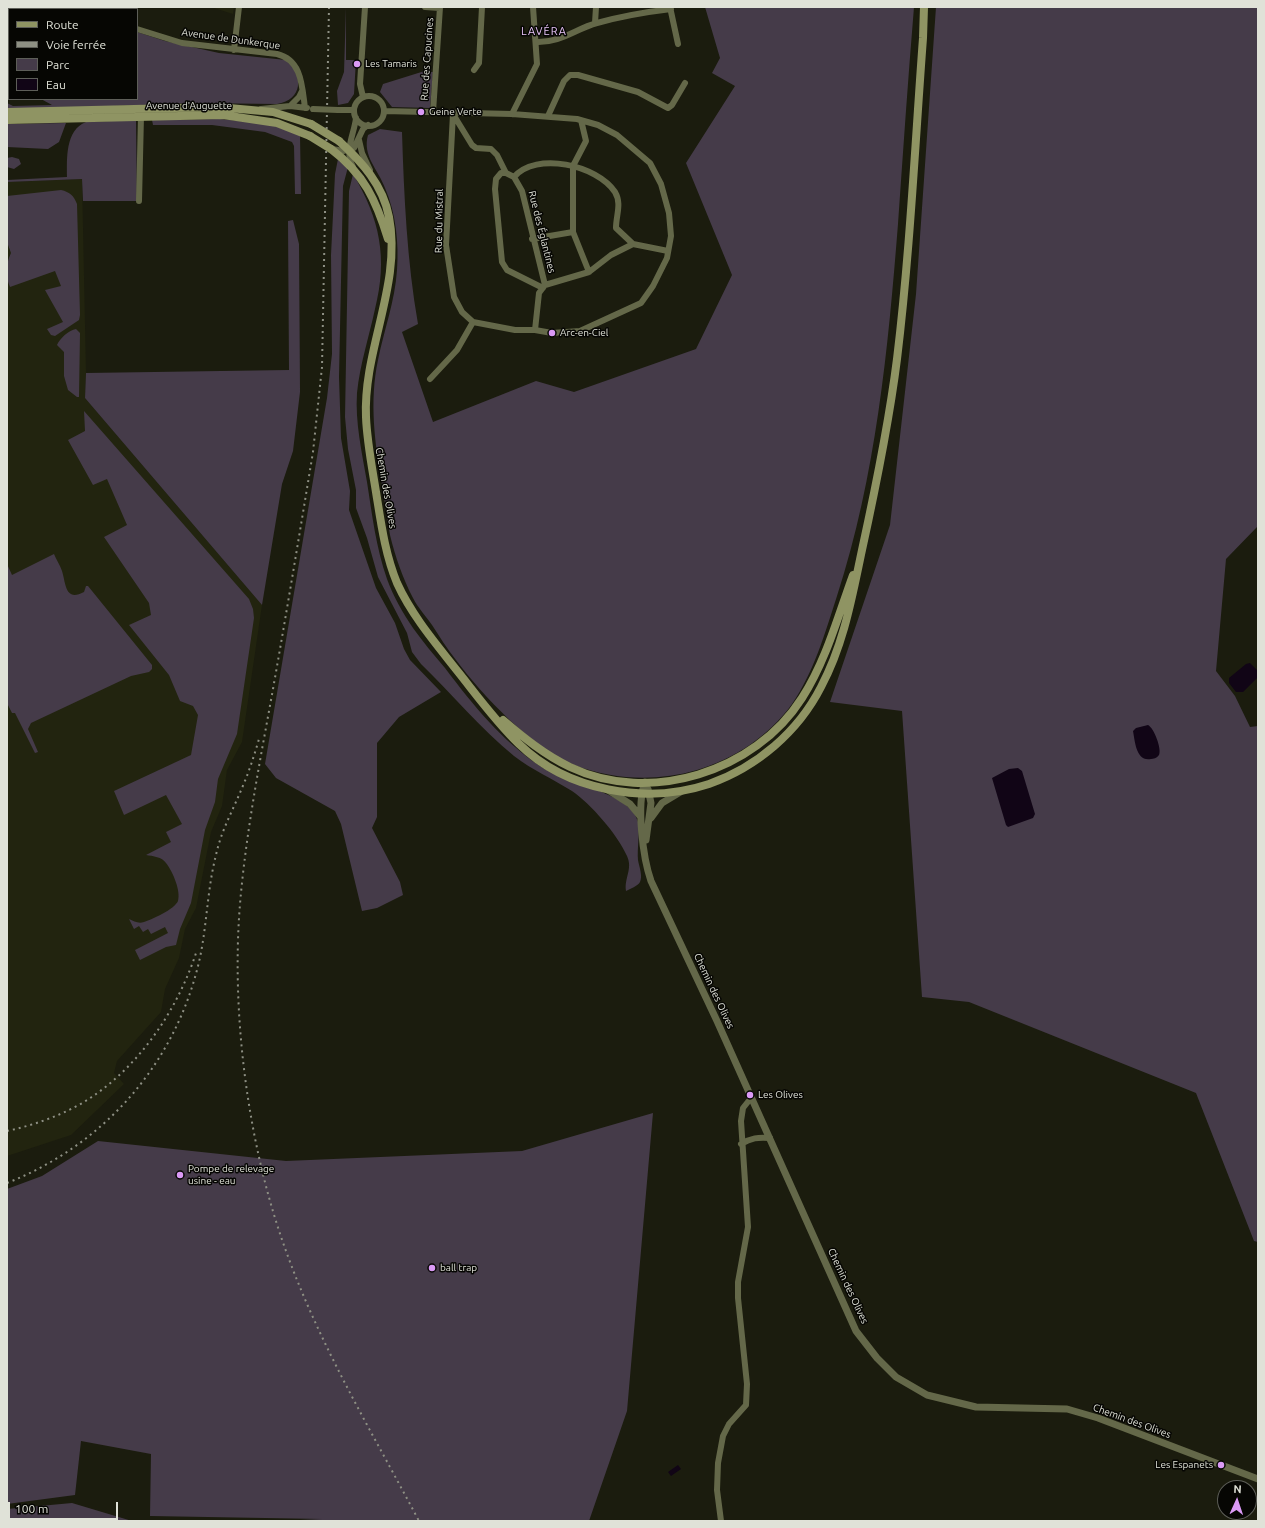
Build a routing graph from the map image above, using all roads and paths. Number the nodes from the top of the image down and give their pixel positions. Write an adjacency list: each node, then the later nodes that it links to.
1 (239, 7): 16 (street)
2 (365, 7): 20 (street)
3 (425, 7): 9 (street)
4 (482, 7): 17 (street)
5 (533, 7): 14 (street)
6 (596, 7): 11 (street)
7 (924, 7): 13 (main road)
8 (928, 7): 13 (main road)
9 (440, 8): 27 (street, Rue des Capucines)
10 (670, 8): 11 (street); 15 (street)
11 (595, 23): 14 (street)
12 (138, 29): 16 (street, Avenue de Dunkerque)
13 (923, 38): 55 (main road)
14 (536, 42): 29 (street)
15 (678, 44)
16 (234, 50): 19 (street, Avenue de Dunkerque)
17 (474, 70)
18 (685, 83): 31 (street)
19 (302, 90): 21 (street); 22 (street, Avenue de Dunkerque)
20 (362, 97): 24 (street); 26 (street)
21 (290, 106): 22 (street); 23 (street)
22 (305, 108): 24 (street, bridge)
23 (255, 109): 25 (main road, Avenue d'Auguette); 37 (main road, Avenue d'Auguette, bridge)
24 (354, 110): 32 (street)
25 (7, 112)
26 (384, 112): 27 (street); 35 (street)
27 (433, 112): 28 (street)
28 (453, 114): 29 (street); 41 (street); 52 (street, Rue du Mistral)
29 (512, 114): 31 (street)
30 (141, 116): 33 (main road, Avenue d'Auguette); 38 (main road, Avenue d'Auguette, bridge); 44 (street)
31 (548, 116): 34 (street)
32 (356, 118): 35 (street); 37 (street, Chemin des Olives)
33 (7, 120)
34 (581, 120): 39 (street); 49 (street)
35 (368, 126): 36 (street)
36 (359, 140): 37 (street); 43 (street, Chemin des Olives)
37 (349, 150): 38 (street); 40 (street, Chemin des Olives); 43 (main road, Chemin des Olives)
38 (336, 151): 40 (main road, Avenue d'Auguette)
39 (573, 166): 42 (street); 45 (street); 47 (street)
40 (356, 171): 48 (main road, Chemin des Olives)
41 (506, 173): 42 (street); 51 (street)
42 (514, 177): 46 (street, Rue des Églantines)
43 (376, 183): 48 (main road, Chemin des Olives)
44 (140, 200)
45 (573, 232): 46 (street); 50 (street)
46 (532, 239): 51 (street, Rue des Églantines)
47 (633, 244): 49 (street); 50 (street)
48 (391, 251): 56 (main road, Chemin des Olives)
49 (668, 251): 53 (street)
50 (589, 272): 51 (street)
51 (544, 287): 53 (street)
52 (472, 322): 53 (street); 54 (street)
53 (535, 330)
54 (430, 379)
55 (861, 555): 57 (main road); 59 (main road)
56 (481, 701): 57 (main road, Chemin des Olives); 58 (main road, Chemin des Olives)
57 (645, 782): 60 (street, Chemin des Olives)
58 (606, 789): 60 (main road, Chemin des Olives); 61 (street, Chemin des Olives)
59 (684, 790): 60 (main road); 62 (street)
60 (645, 794): 61 (street, Chemin des Olives); 62 (street, Chemin des Olives)
61 (640, 816): 63 (street, Chemin des Olives)
62 (650, 820): 63 (street, Chemin des Olives)
63 (644, 846): 64 (street, Chemin des Olives)
64 (751, 1098): 65 (street, Chemin des Olives); 66 (street)
65 (770, 1138): 66 (street); 67 (street, Chemin des Olives)
66 (741, 1144): 68 (street)
67 (1258, 1479)
68 (721, 1521)

